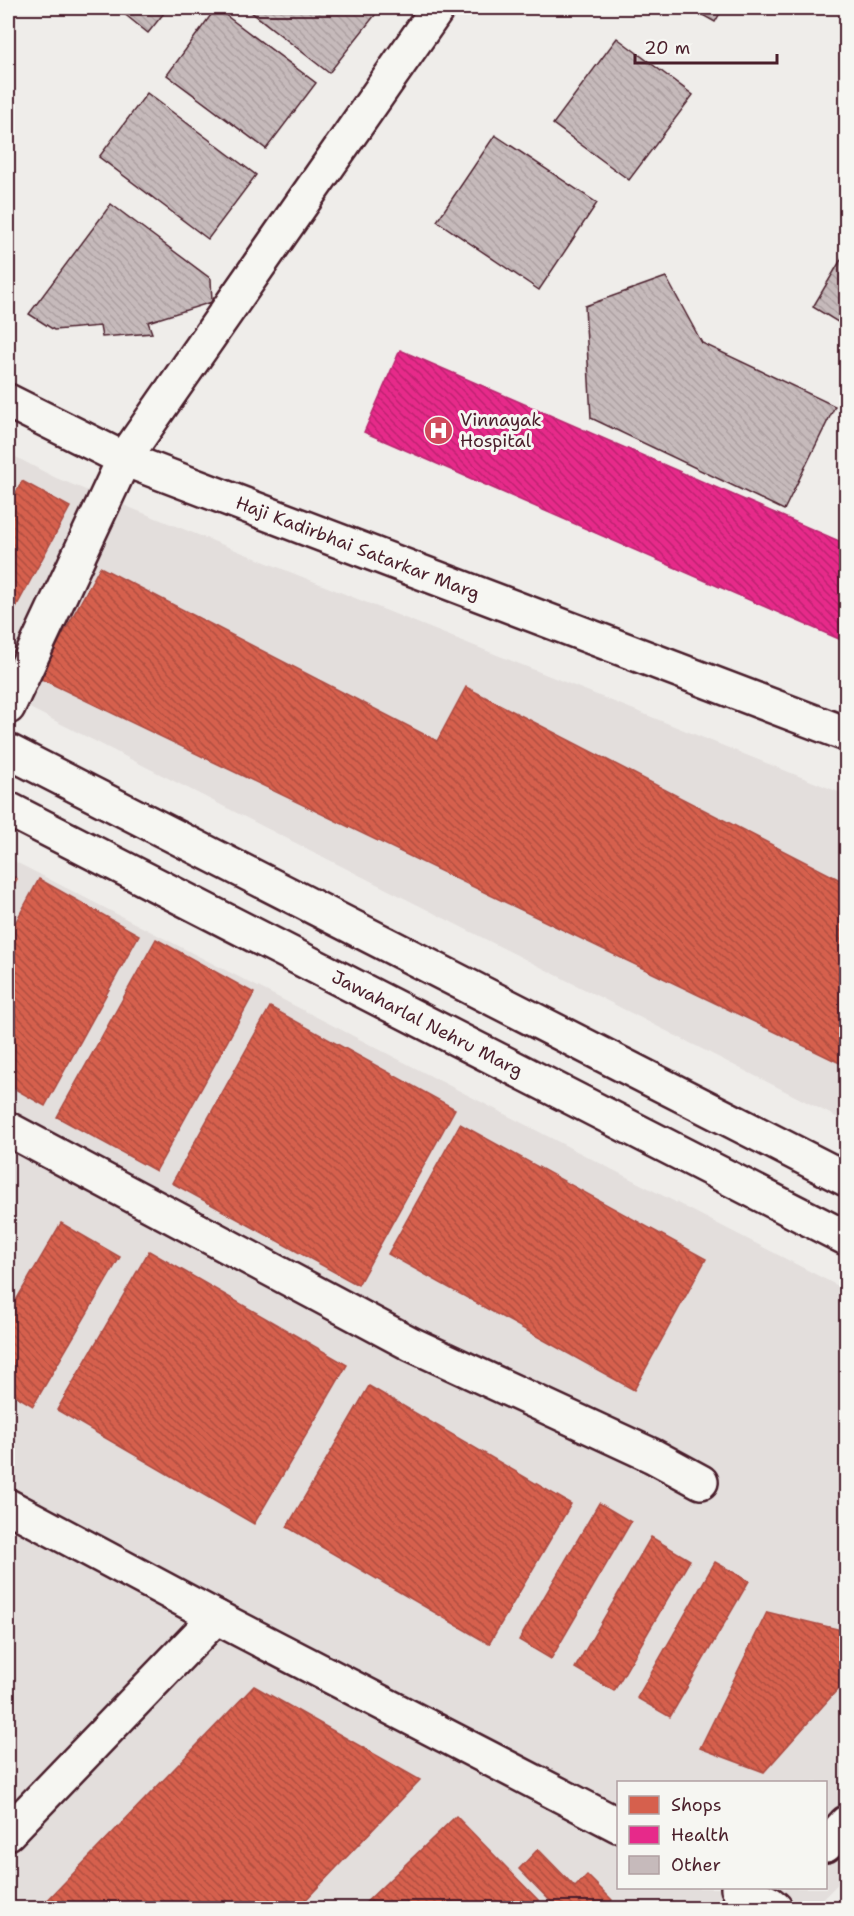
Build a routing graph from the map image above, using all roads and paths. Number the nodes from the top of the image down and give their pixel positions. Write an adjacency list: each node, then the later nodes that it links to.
1 (438, 8): 3 (street)
2 (8, 401): 3 (street, Haji Kadirbhai Satarkar Marg)
3 (124, 459): 4 (street); 5 (street, Haji Kadirbhai Satarkar Marg)
4 (8, 707)
5 (846, 734)
6 (8, 751): 9 (street)
7 (8, 809): 10 (street, Jawaharlal Nehru Marg)
8 (8, 1129): 11 (street)
9 (846, 1179)
10 (846, 1238)
11 (701, 1482)
12 (8, 1506): 13 (street)
13 (216, 1617): 15 (street); 16 (street)
14 (846, 1823): 17 (street)
15 (617, 1825)
16 (8, 1833)
17 (827, 1843)
18 (743, 1889): 19 (street)
19 (773, 1902)

